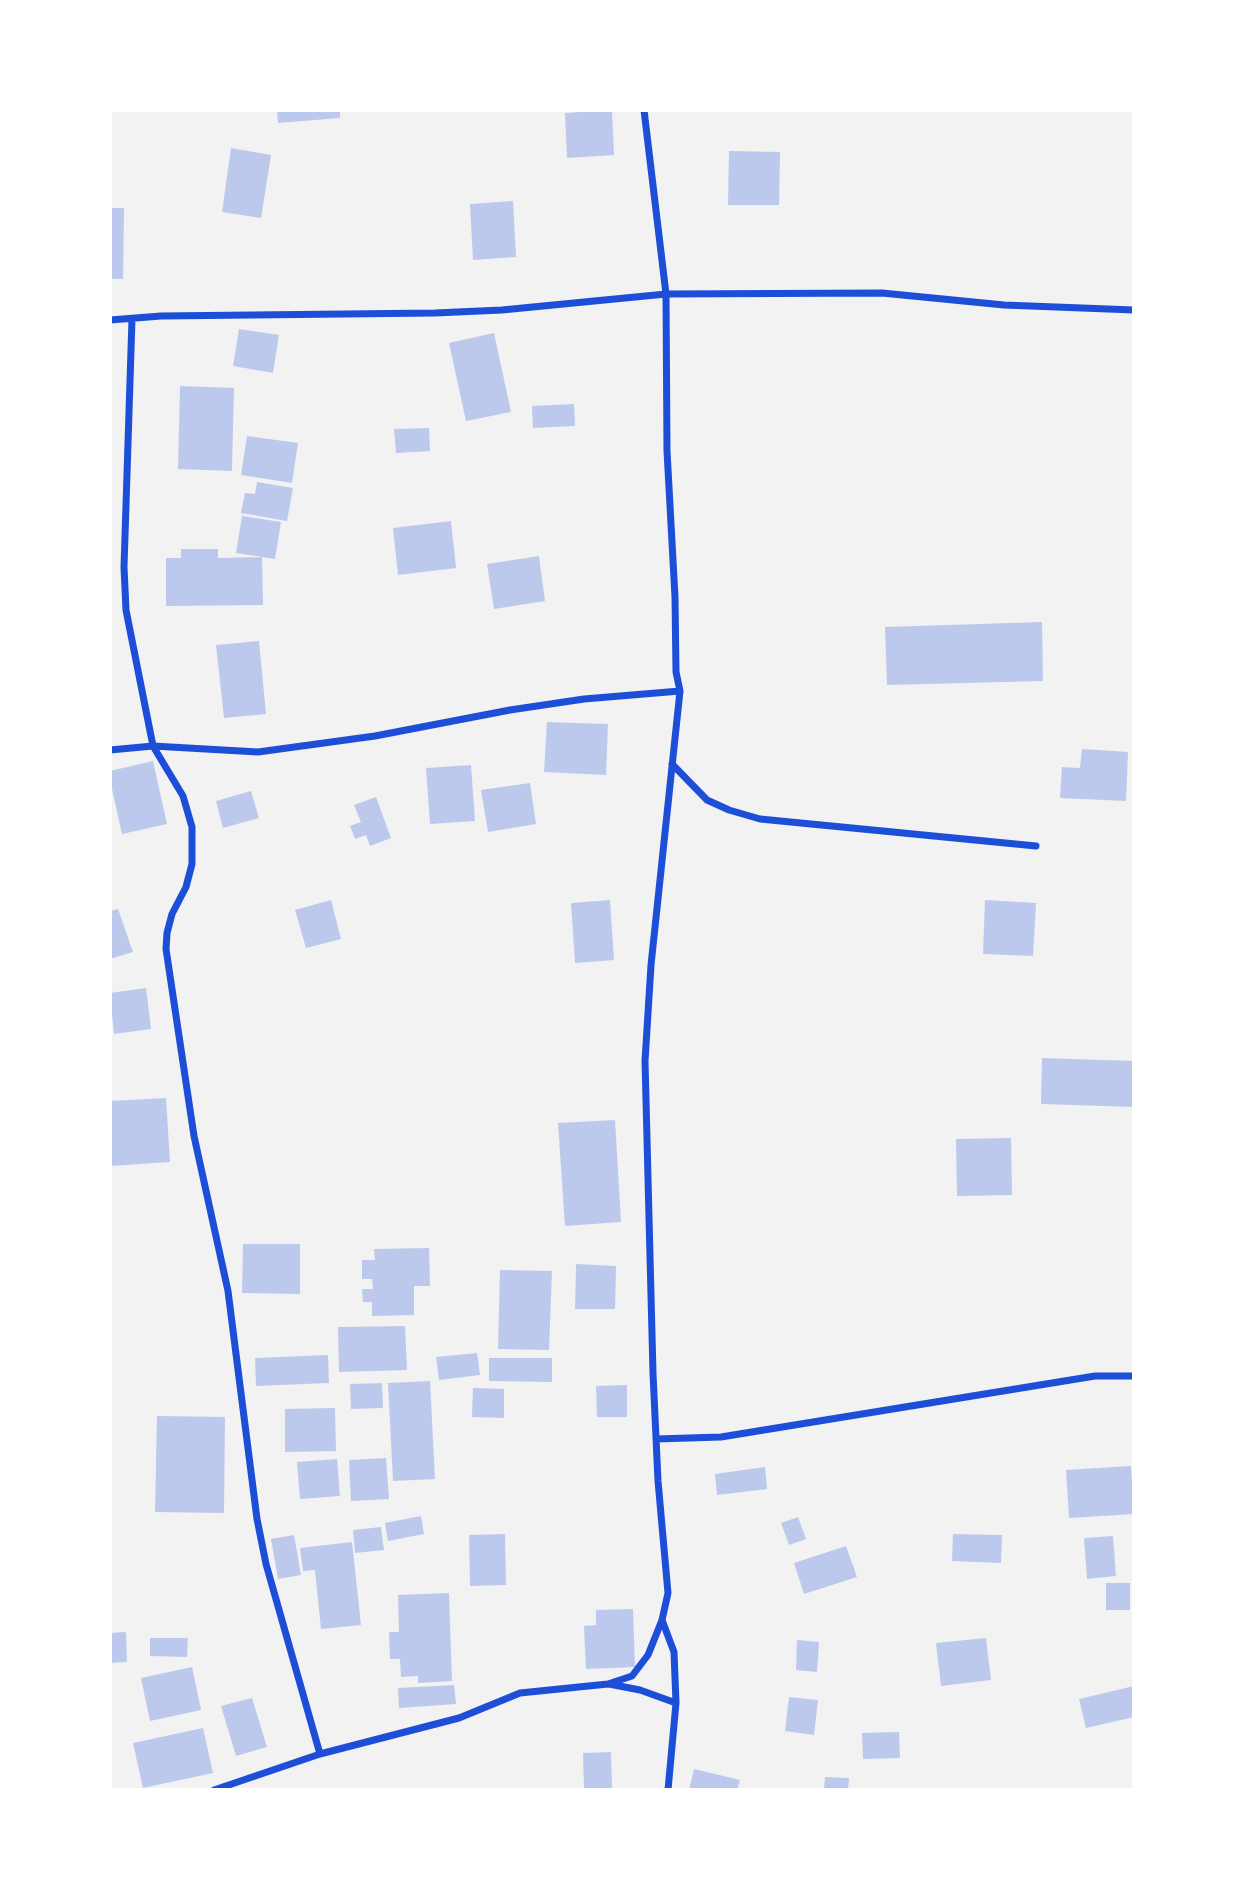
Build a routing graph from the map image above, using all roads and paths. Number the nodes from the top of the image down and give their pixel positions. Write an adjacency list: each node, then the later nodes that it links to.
1 (644, 110): 2 (street)
2 (666, 294): 3 (street); 4 (street); 6 (street)
3 (1134, 310)
4 (132, 318): 5 (street); 7 (street)
5 (110, 320)
6 (680, 691): 7 (street); 9 (street)
7 (153, 746): 8 (street); 16 (street)
8 (110, 750)
9 (673, 764): 10 (street); 12 (street)
10 (1035, 846)
11 (1134, 1376): 12 (street)
12 (656, 1439): 13 (street)
13 (662, 1620): 14 (street); 15 (street)
14 (608, 1684): 15 (street); 16 (street)
15 (676, 1703): 18 (street)
16 (320, 1754): 17 (street)
17 (214, 1790)
18 (668, 1790)

